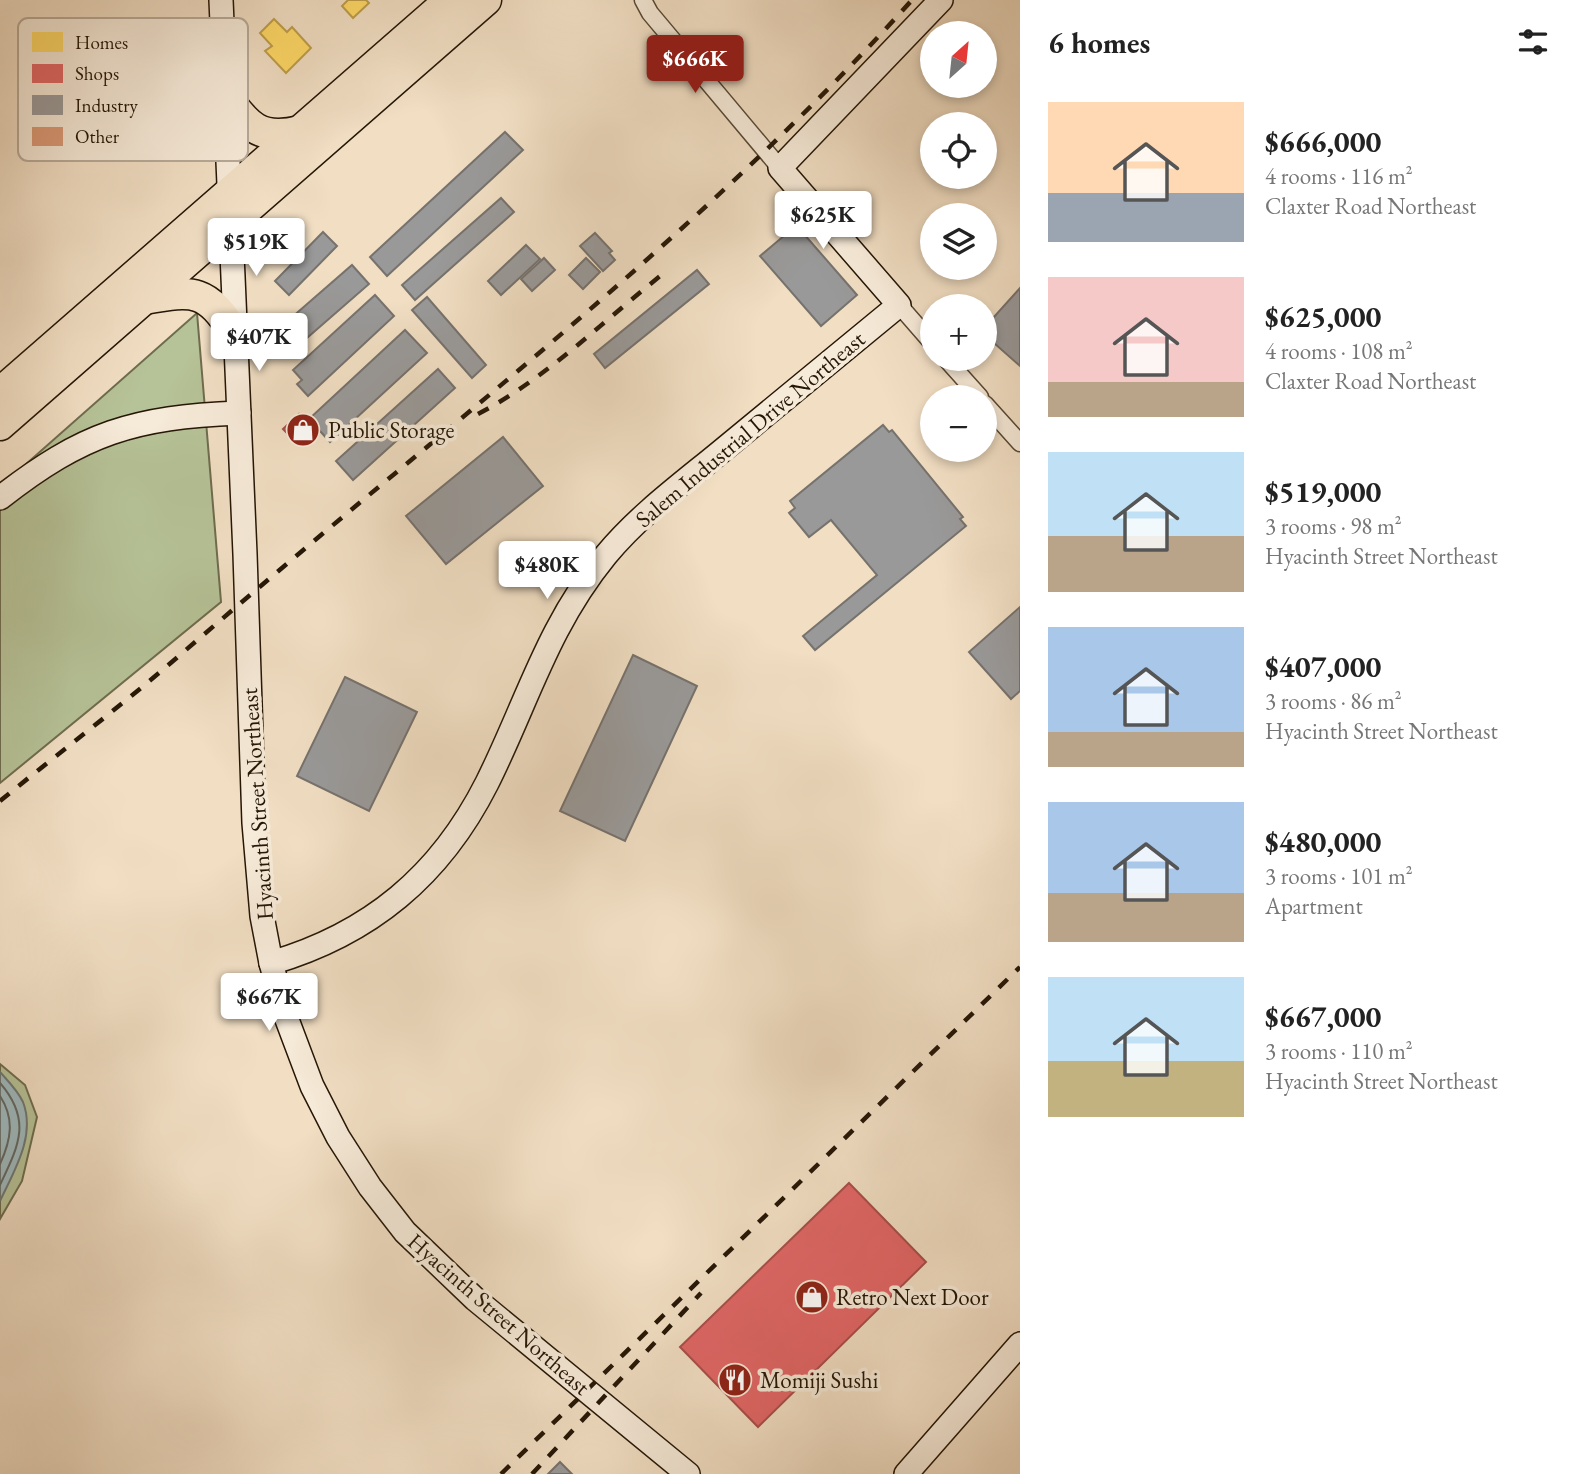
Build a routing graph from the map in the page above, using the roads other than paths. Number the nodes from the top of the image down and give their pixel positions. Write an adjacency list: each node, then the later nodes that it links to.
1 (221, 0): 6 (street, Hyacinth Street Northeast)
2 (450, 0): 8 (highway)
3 (486, 0): 12 (highway)
4 (643, 0): 10 (street)
5 (941, 0): 10 (street)
6 (222, 18)
7 (248, 123): 8 (highway)
8 (300, 131): 11 (highway)
9 (228, 161): 11 (street, Hyacinth Street Northeast)
10 (780, 168): 14 (street)
11 (230, 191): 12 (street, Hyacinth Street Northeast); 19 (highway)
12 (232, 222): 13 (highway); 16 (street, Hyacinth Street Northeast)
13 (144, 299): 16 (highway); 22 (highway)
14 (899, 305): 15 (street); 25 (street, Salem Industrial Drive Northeast)
15 (920, 329)
16 (236, 335): 20 (street, Hyacinth Street Northeast)
17 (957, 371): 18 (street)
18 (969, 385)
19 (0, 393)
20 (239, 413): 24 (street); 25 (street, Hyacinth Street Northeast)
21 (997, 415): 23 (street)
22 (0, 425)
23 (1017, 433)
24 (0, 498)
25 (271, 963): 27 (street, Hyacinth Street Northeast)
26 (1020, 1344): 28 (street)
27 (688, 1474)
28 (905, 1474)

